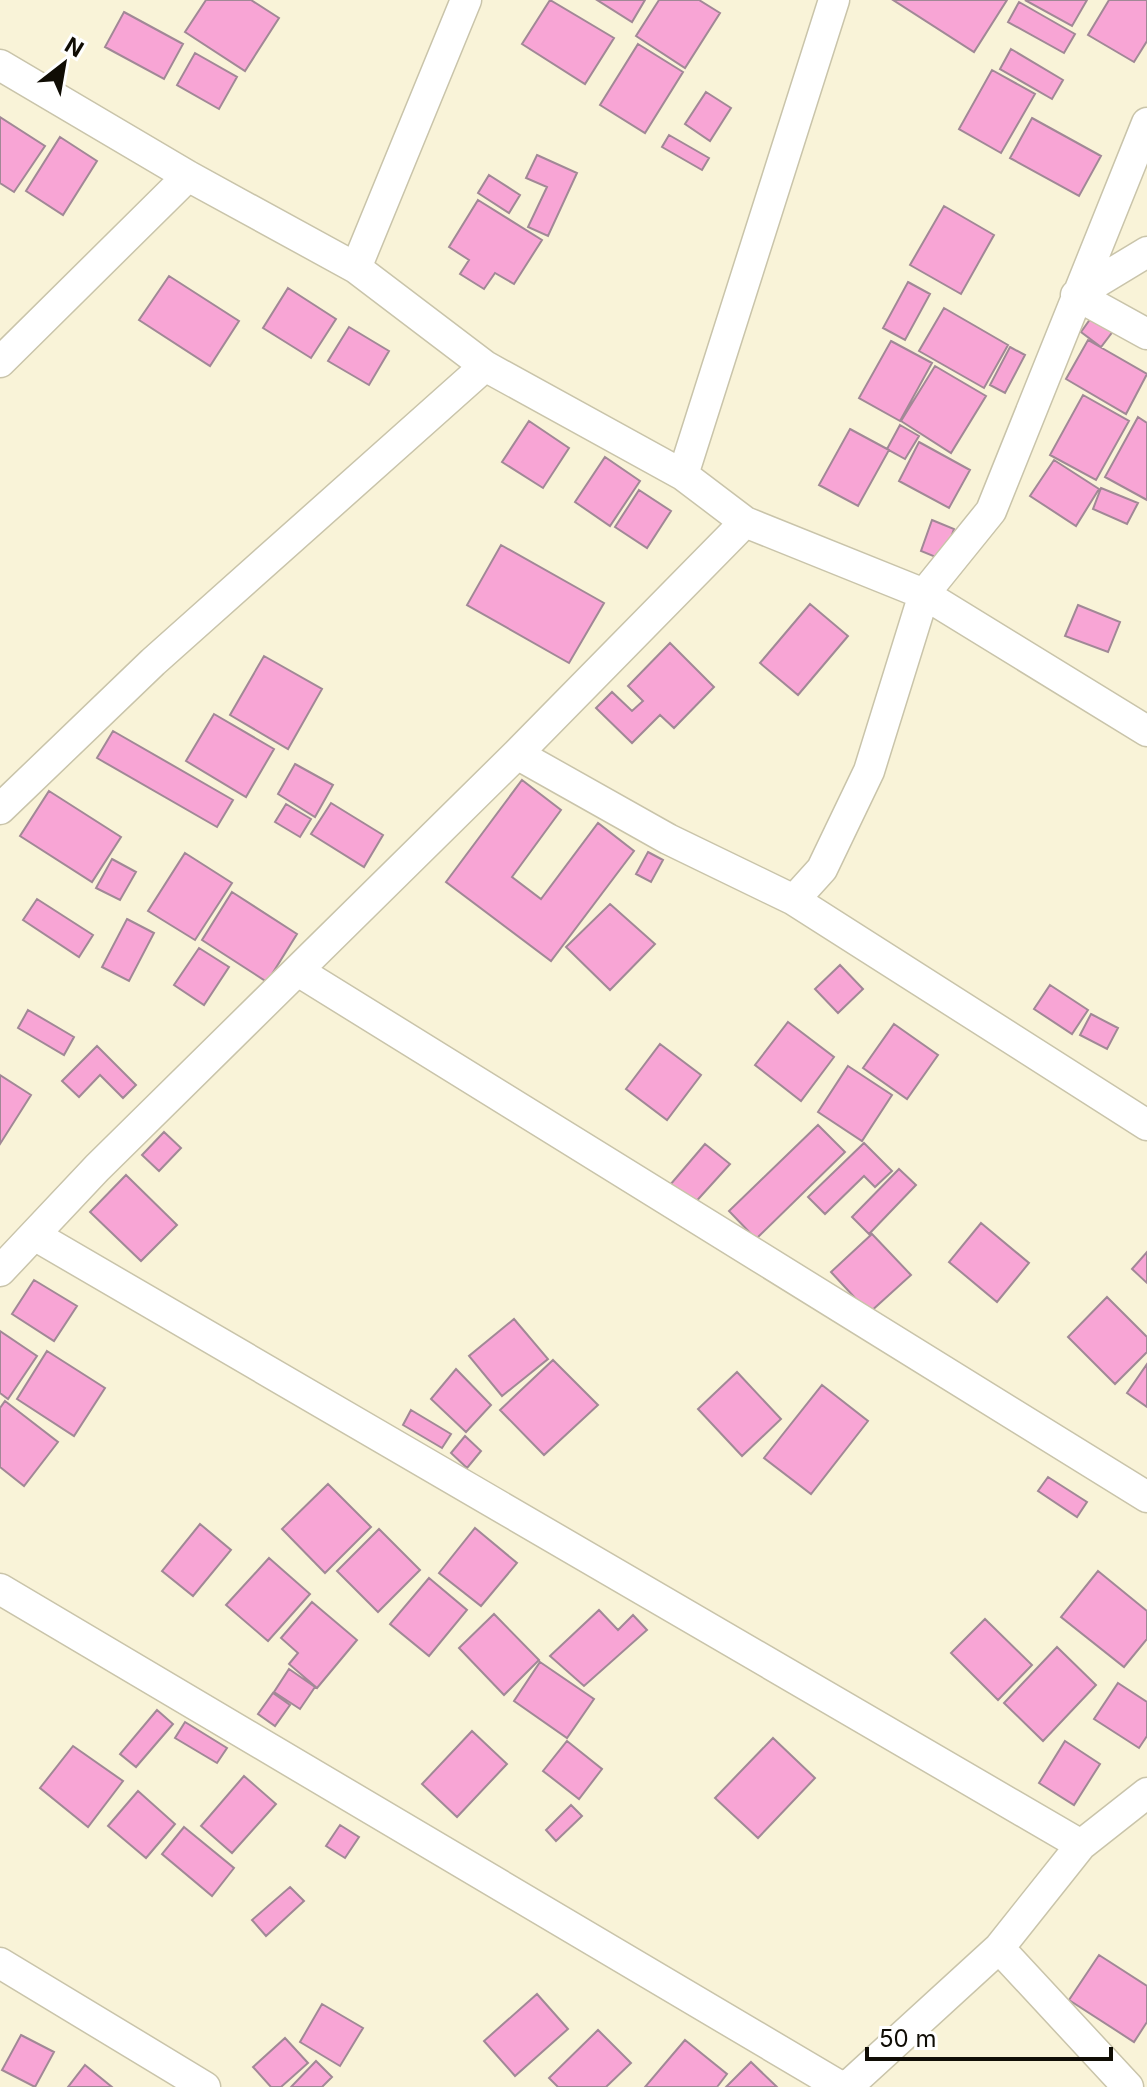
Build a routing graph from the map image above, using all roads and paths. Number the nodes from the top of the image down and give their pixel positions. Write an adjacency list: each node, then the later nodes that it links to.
1 (466, 0): 7 (street)
2 (834, 0): 12 (street)
3 (0, 65): 5 (street)
4 (1147, 123): 8 (street)
5 (188, 176): 7 (street); 10 (street)
6 (1147, 252): 8 (street)
7 (356, 268): 11 (street)
8 (1076, 295): 9 (street); 14 (street)
9 (1147, 334)
10 (0, 362)
11 (485, 366): 12 (street); 17 (street)
12 (683, 475): 13 (street)
13 (745, 522): 14 (street); 16 (street)
14 (924, 594): 15 (street); 18 (street)
15 (1147, 731)
16 (517, 754): 18 (street); 19 (street)
17 (0, 809)
18 (794, 900): 20 (street)
19 (298, 971): 21 (street); 23 (street)
20 (1147, 1125)
21 (36, 1236): 22 (street); 26 (street)
22 (0, 1271)
23 (1147, 1497)
24 (0, 1589): 30 (street)
25 (1147, 1793): 26 (street)
26 (1081, 1845): 27 (street)
27 (999, 1948): 30 (street); 31 (street)
28 (4, 1971): 29 (street)
29 (205, 2087)
30 (844, 2087)
31 (1128, 2087)

